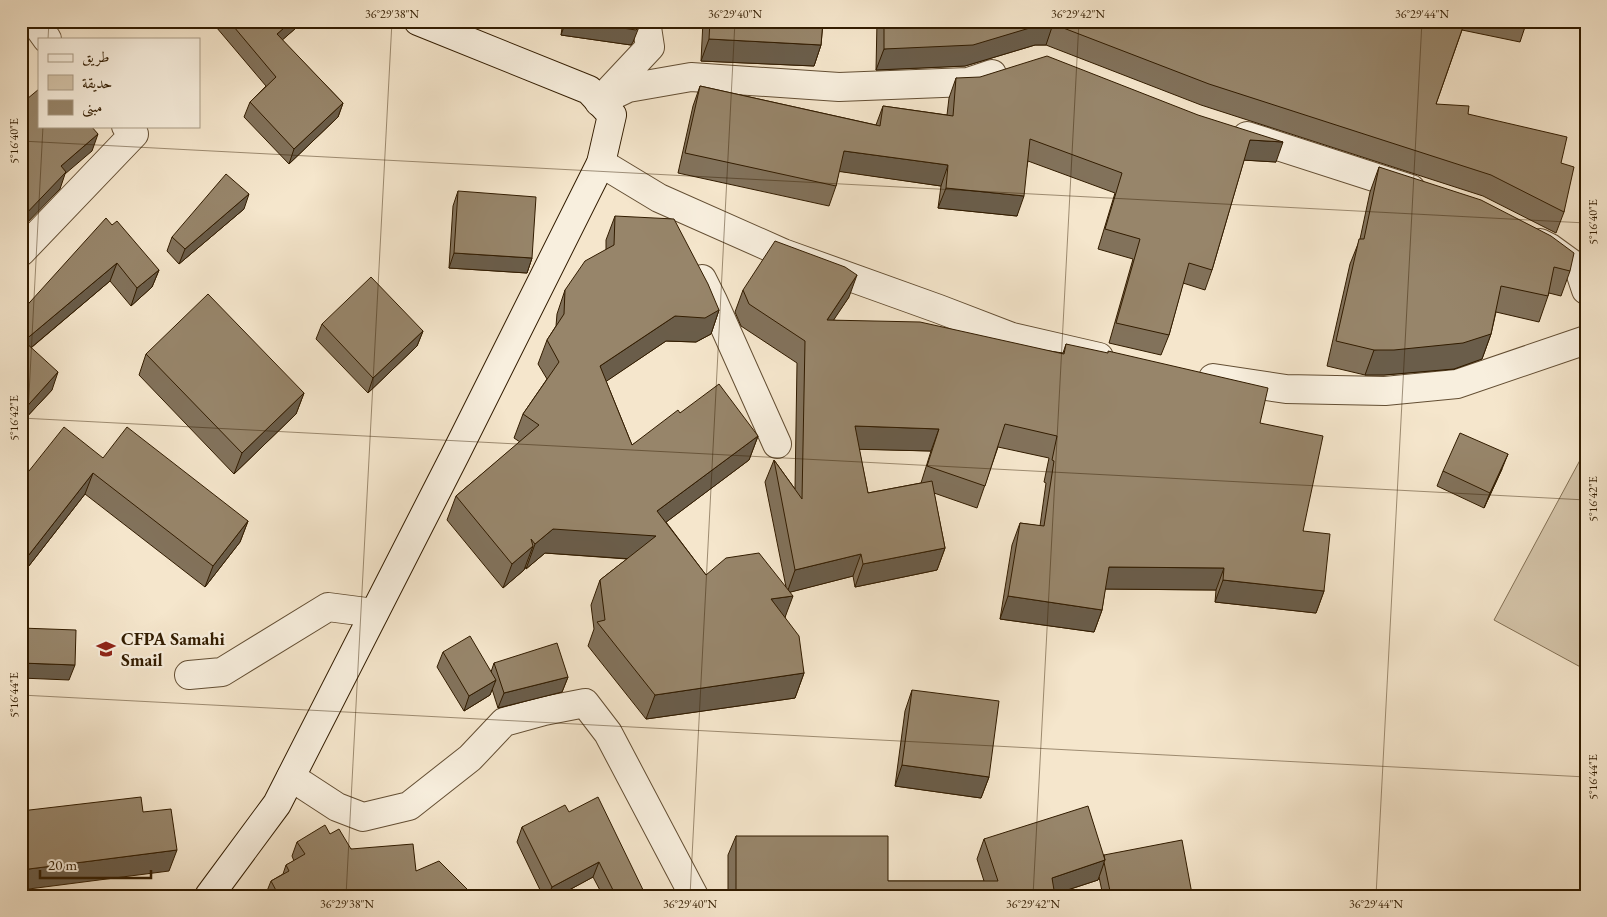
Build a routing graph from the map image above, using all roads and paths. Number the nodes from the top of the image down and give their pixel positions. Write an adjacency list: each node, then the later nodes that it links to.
1 (34, 21): 4 (street)
2 (418, 21): 6 (street)
3 (646, 21): 6 (street)
4 (46, 38)
5 (1013, 68): 6 (street)
6 (599, 102): 9 (street)
7 (128, 128): 14 (street)
8 (1225, 129): 10 (street)
9 (601, 163): 11 (street); 21 (street)
10 (1431, 195)
11 (659, 198): 13 (street); 18 (street)
12 (1518, 231): 16 (street)
13 (677, 232)
14 (21, 252)
15 (690, 258): 20 (street)
16 (1586, 290)
17 (1586, 340): 19 (street)
18 (1125, 363)
19 (1191, 375)
20 (777, 444)
21 (374, 613): 22 (street); 23 (street)
22 (189, 675)
23 (291, 778): 24 (street); 25 (street)
24 (209, 896)
25 (694, 896)

